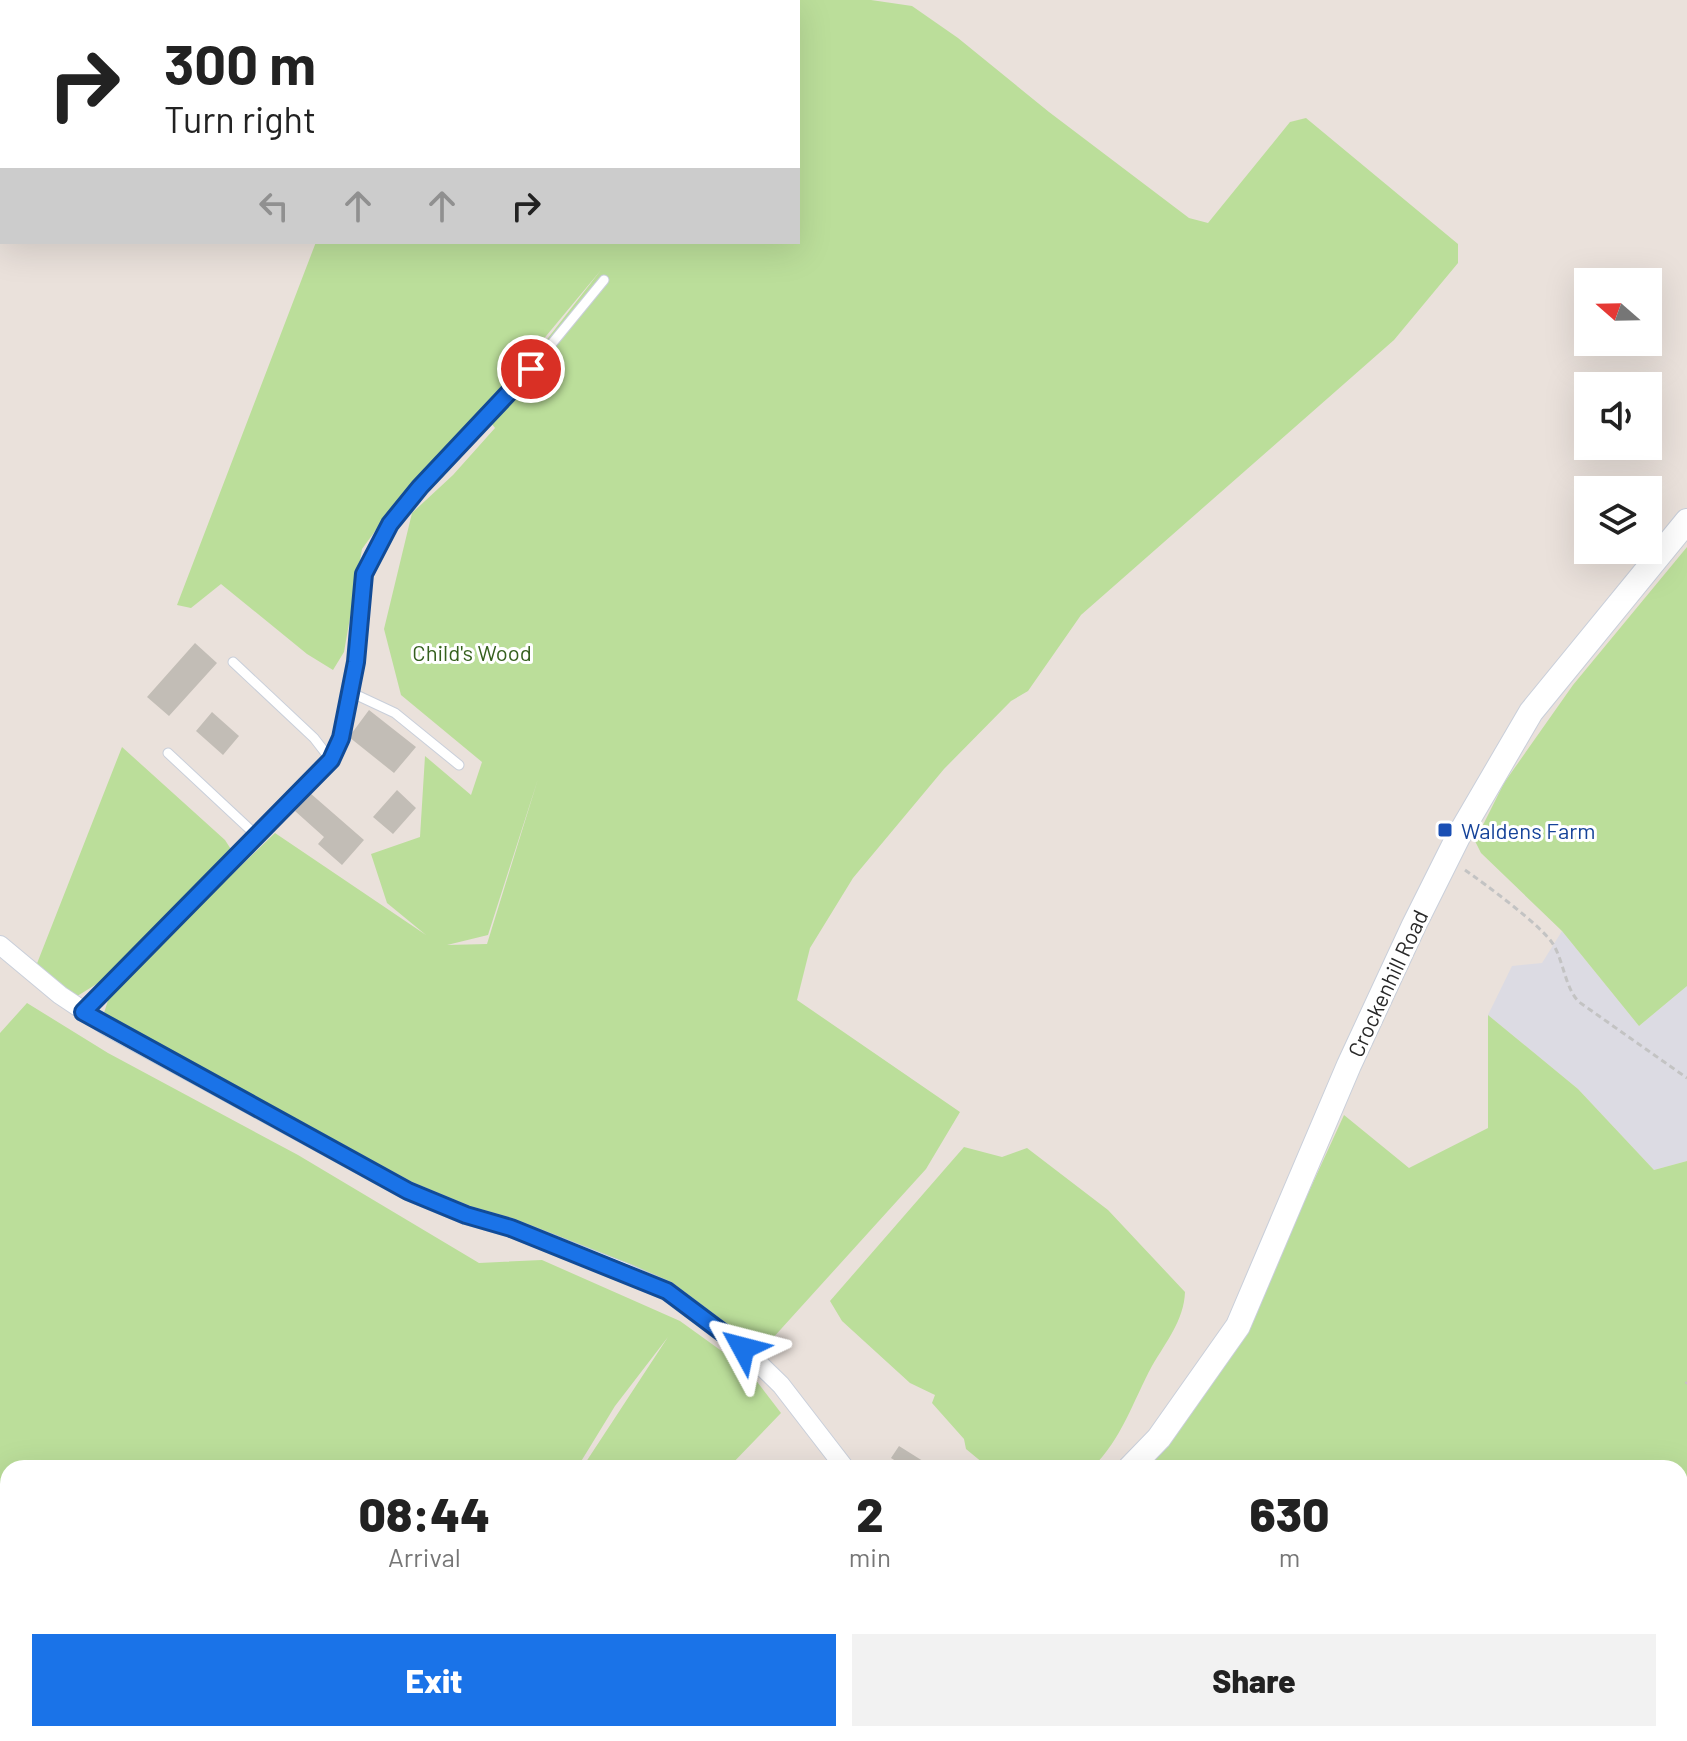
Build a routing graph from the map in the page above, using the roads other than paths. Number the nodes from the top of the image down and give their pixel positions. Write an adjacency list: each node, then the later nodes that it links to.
1 (604, 280): 4 (lane)
2 (1687, 521): 12 (main road, Crockenhill Road)
3 (233, 662): 6 (lane)
4 (348, 691): 6 (lane); 7 (lane)
5 (168, 753): 8 (lane)
6 (331, 760): 8 (lane)
7 (459, 765)
8 (258, 837): 10 (lane)
9 (0, 945): 10 (street)
10 (83, 1012): 11 (street)
11 (839, 1460)
12 (1138, 1460)

